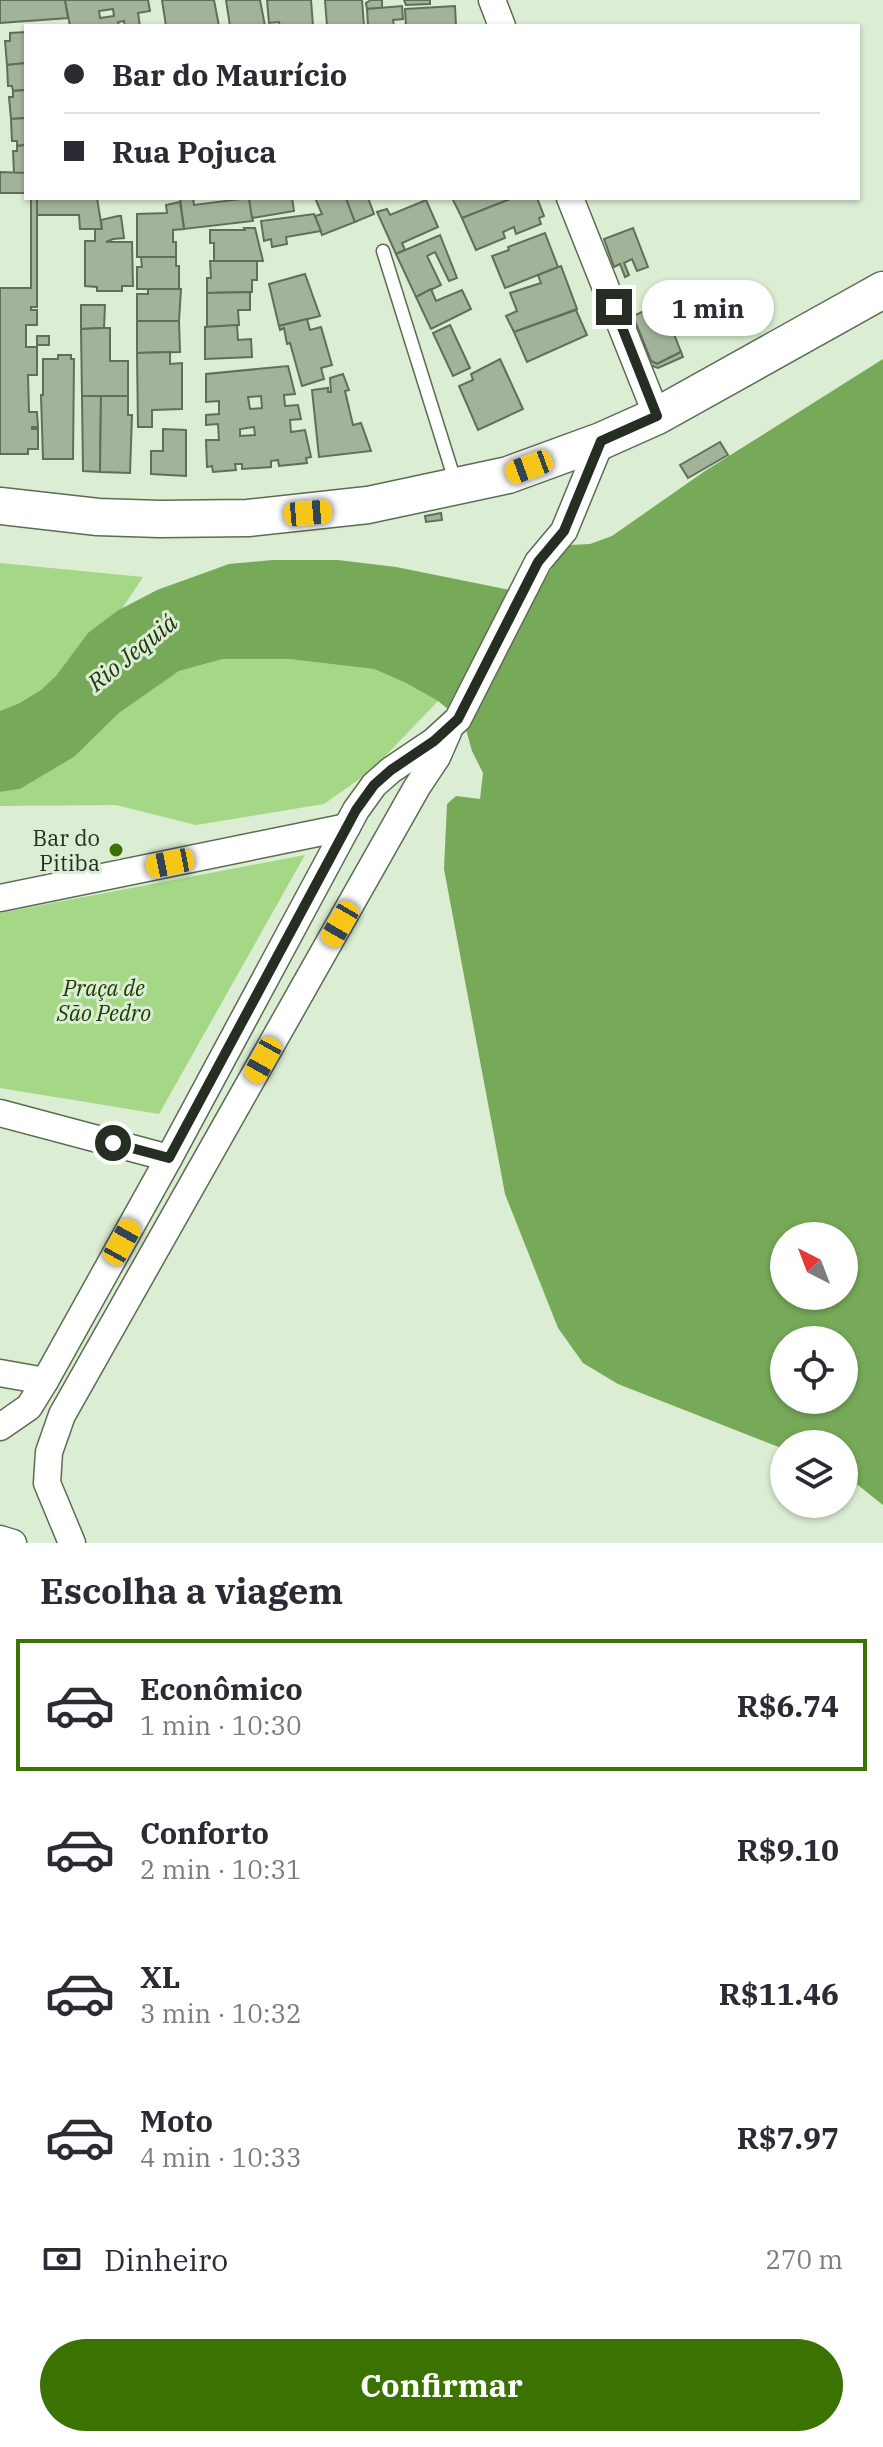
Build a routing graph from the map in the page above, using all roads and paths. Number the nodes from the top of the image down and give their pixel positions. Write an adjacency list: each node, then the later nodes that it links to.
1 (492, 0): 2 (street)
2 (501, 24)
3 (571, 200): 6 (street)
4 (383, 251): 8 (lane)
5 (883, 290): 6 (main road)
6 (657, 416): 7 (main road)
7 (601, 441): 8 (main road); 10 (street)
8 (457, 485): 9 (main road)
9 (0, 506)
10 (454, 724): 11 (street); 20 (street)
11 (347, 827): 12 (street); 14 (street)
12 (0, 898)
13 (0, 1113): 14 (street)
14 (169, 1158): 16 (street)
15 (0, 1373): 16 (street)
16 (45, 1381): 17 (street)
17 (0, 1427)
18 (0, 1539): 19 (street)
19 (13, 1543)
20 (72, 1543)

